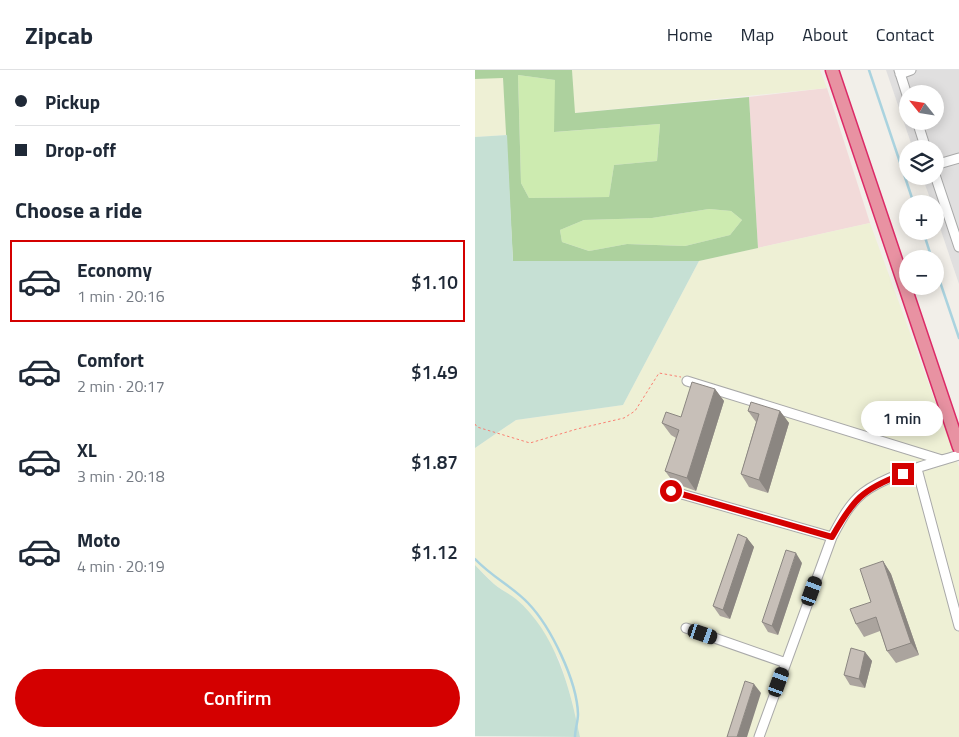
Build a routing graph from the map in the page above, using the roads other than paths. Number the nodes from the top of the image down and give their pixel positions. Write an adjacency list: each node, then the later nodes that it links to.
1 (831, 70): 10 (highway)
2 (911, 70): 3 (street)
3 (900, 72): 4 (street)
4 (904, 85)
5 (959, 158): 6 (street)
6 (944, 162)
7 (938, 185): 8 (street)
8 (959, 247)
9 (687, 381): 12 (street)
10 (959, 447)
11 (959, 455): 12 (street)
12 (942, 460): 13 (street)
13 (917, 469): 15 (street); 16 (street)
14 (671, 491): 15 (street)
15 (832, 537): 18 (street)
16 (959, 626)
17 (686, 628): 18 (street)
18 (786, 663): 19 (street)
19 (759, 737)

